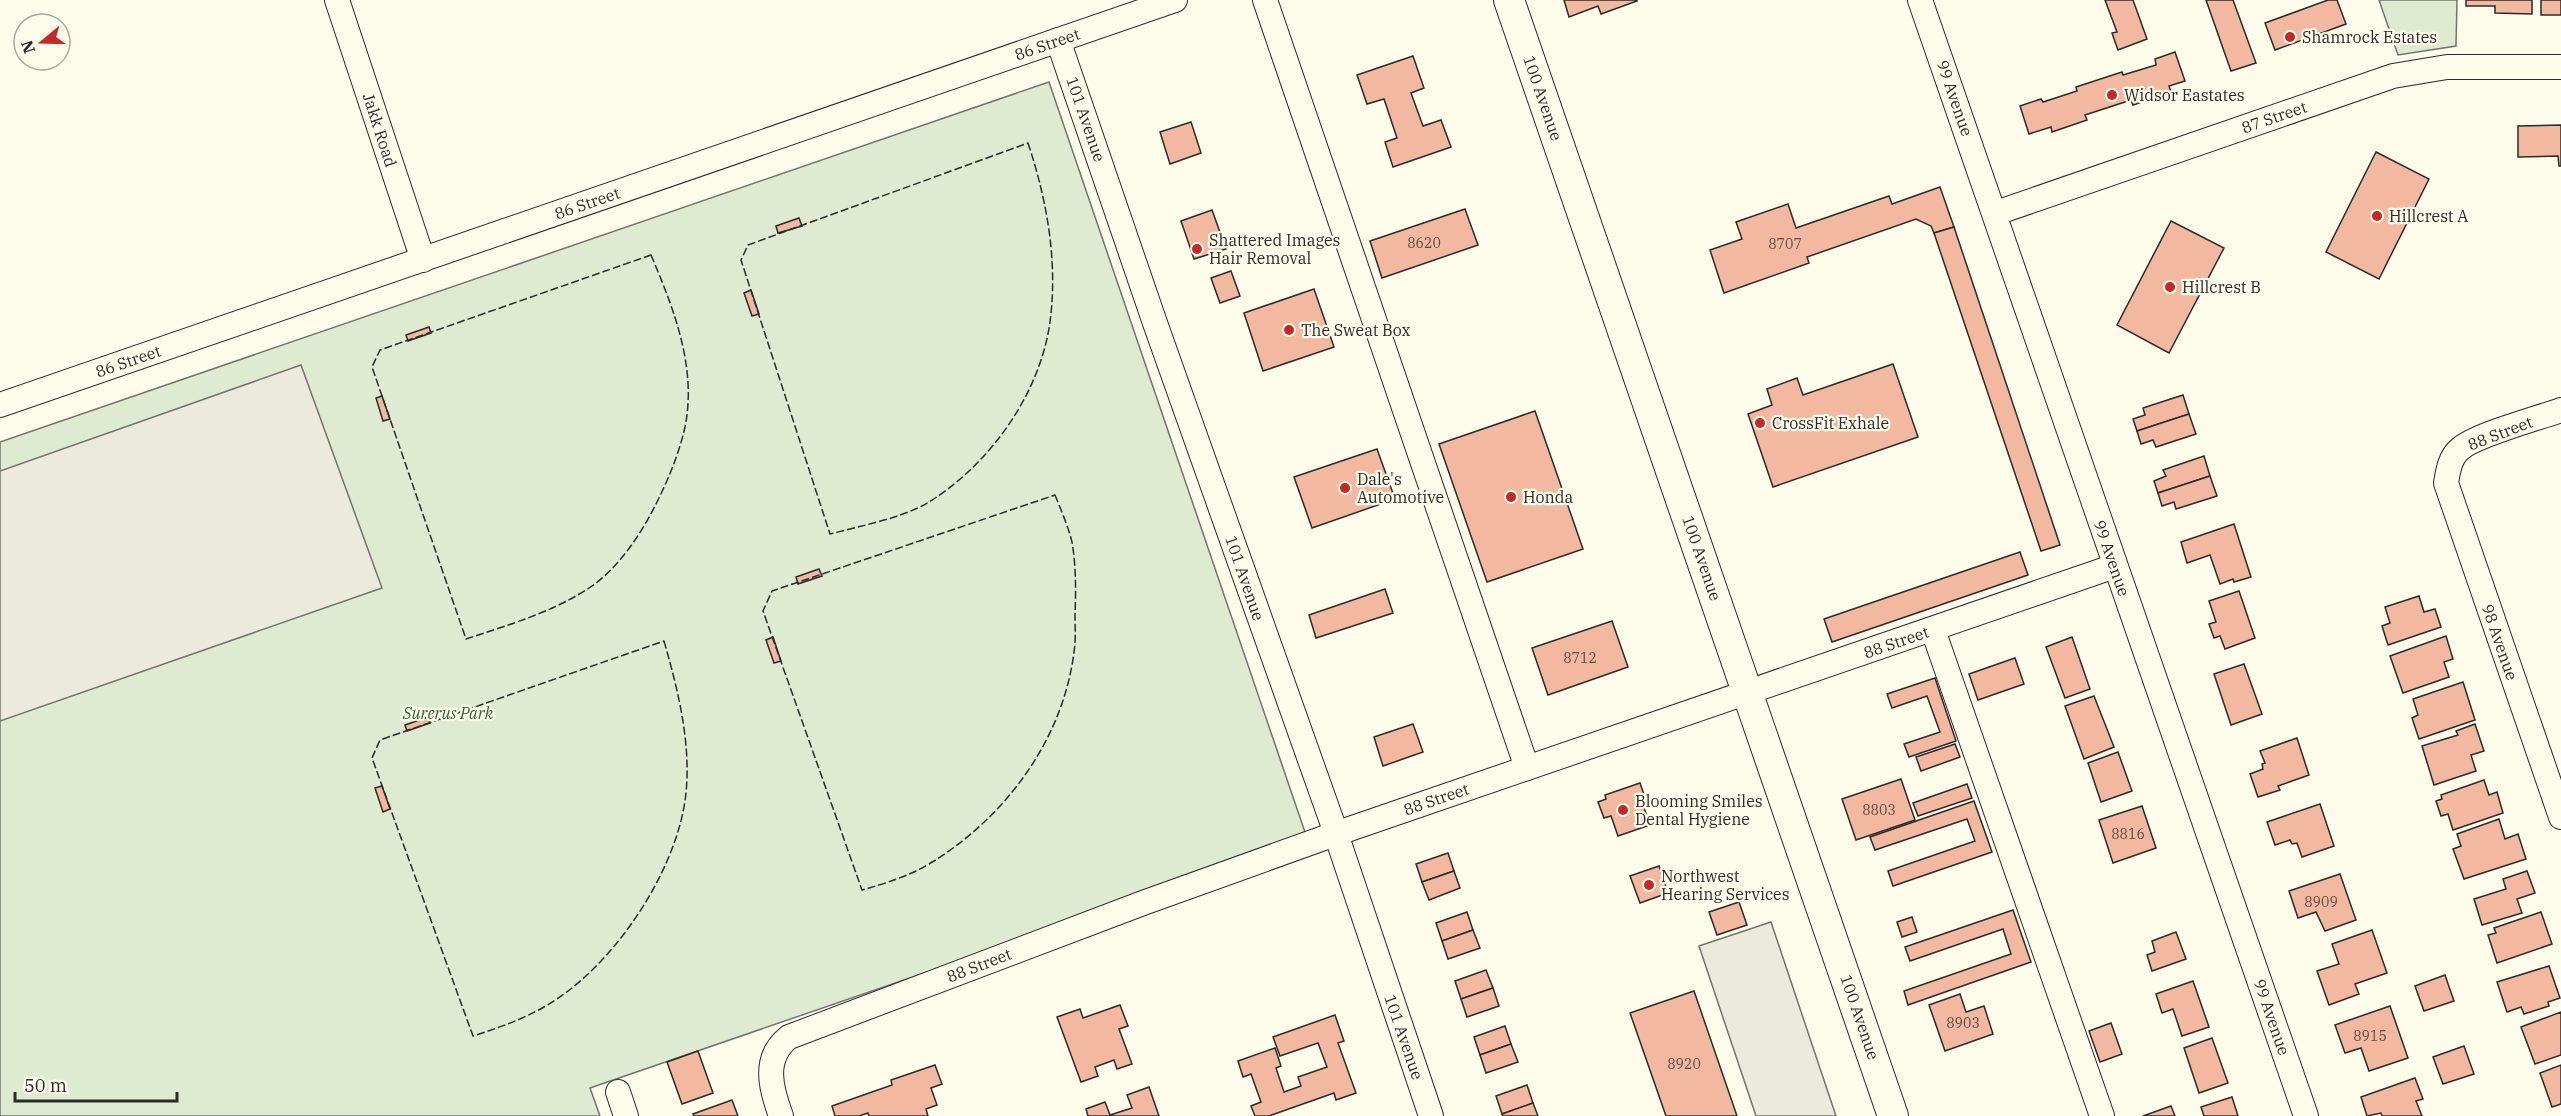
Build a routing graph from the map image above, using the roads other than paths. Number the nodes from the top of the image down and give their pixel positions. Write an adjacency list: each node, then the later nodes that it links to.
1 (337, 0): 9 (street, Jakk Road)
2 (1174, 0): 6 (street, 86 Street)
3 (1264, 0): 16 (street)
4 (1509, 0): 15 (main road, 100 Avenue)
5 (1920, 0): 8 (street, 99 Avenue)
6 (1058, 40): 9 (street, 86 Street); 18 (street, 101 Avenue)
7 (2561, 67): 8 (street, 87 Street)
8 (1995, 213): 13 (street, 99 Avenue)
9 (423, 260): 10 (street, 86 Street)
10 (0, 405)
11 (2561, 410): 12 (street, 88 Street)
12 (2448, 466): 17 (street, 98 Avenue)
13 (2115, 566): 14 (street, 88 Street); 25 (street, 99 Avenue)
14 (1933, 630): 15 (street, 88 Street); 24 (street)
15 (1749, 692): 16 (street, 88 Street); 23 (main road, 100 Avenue)
16 (1527, 768): 18 (street, 88 Street)
17 (2561, 817)
18 (1335, 834): 21 (street, 88 Street); 22 (street, 101 Avenue)
19 (618, 1092): 20 (street)
20 (626, 1116)
21 (781, 1116)
22 (1431, 1116)
23 (1893, 1116)
24 (2102, 1116)
25 (2306, 1116)

